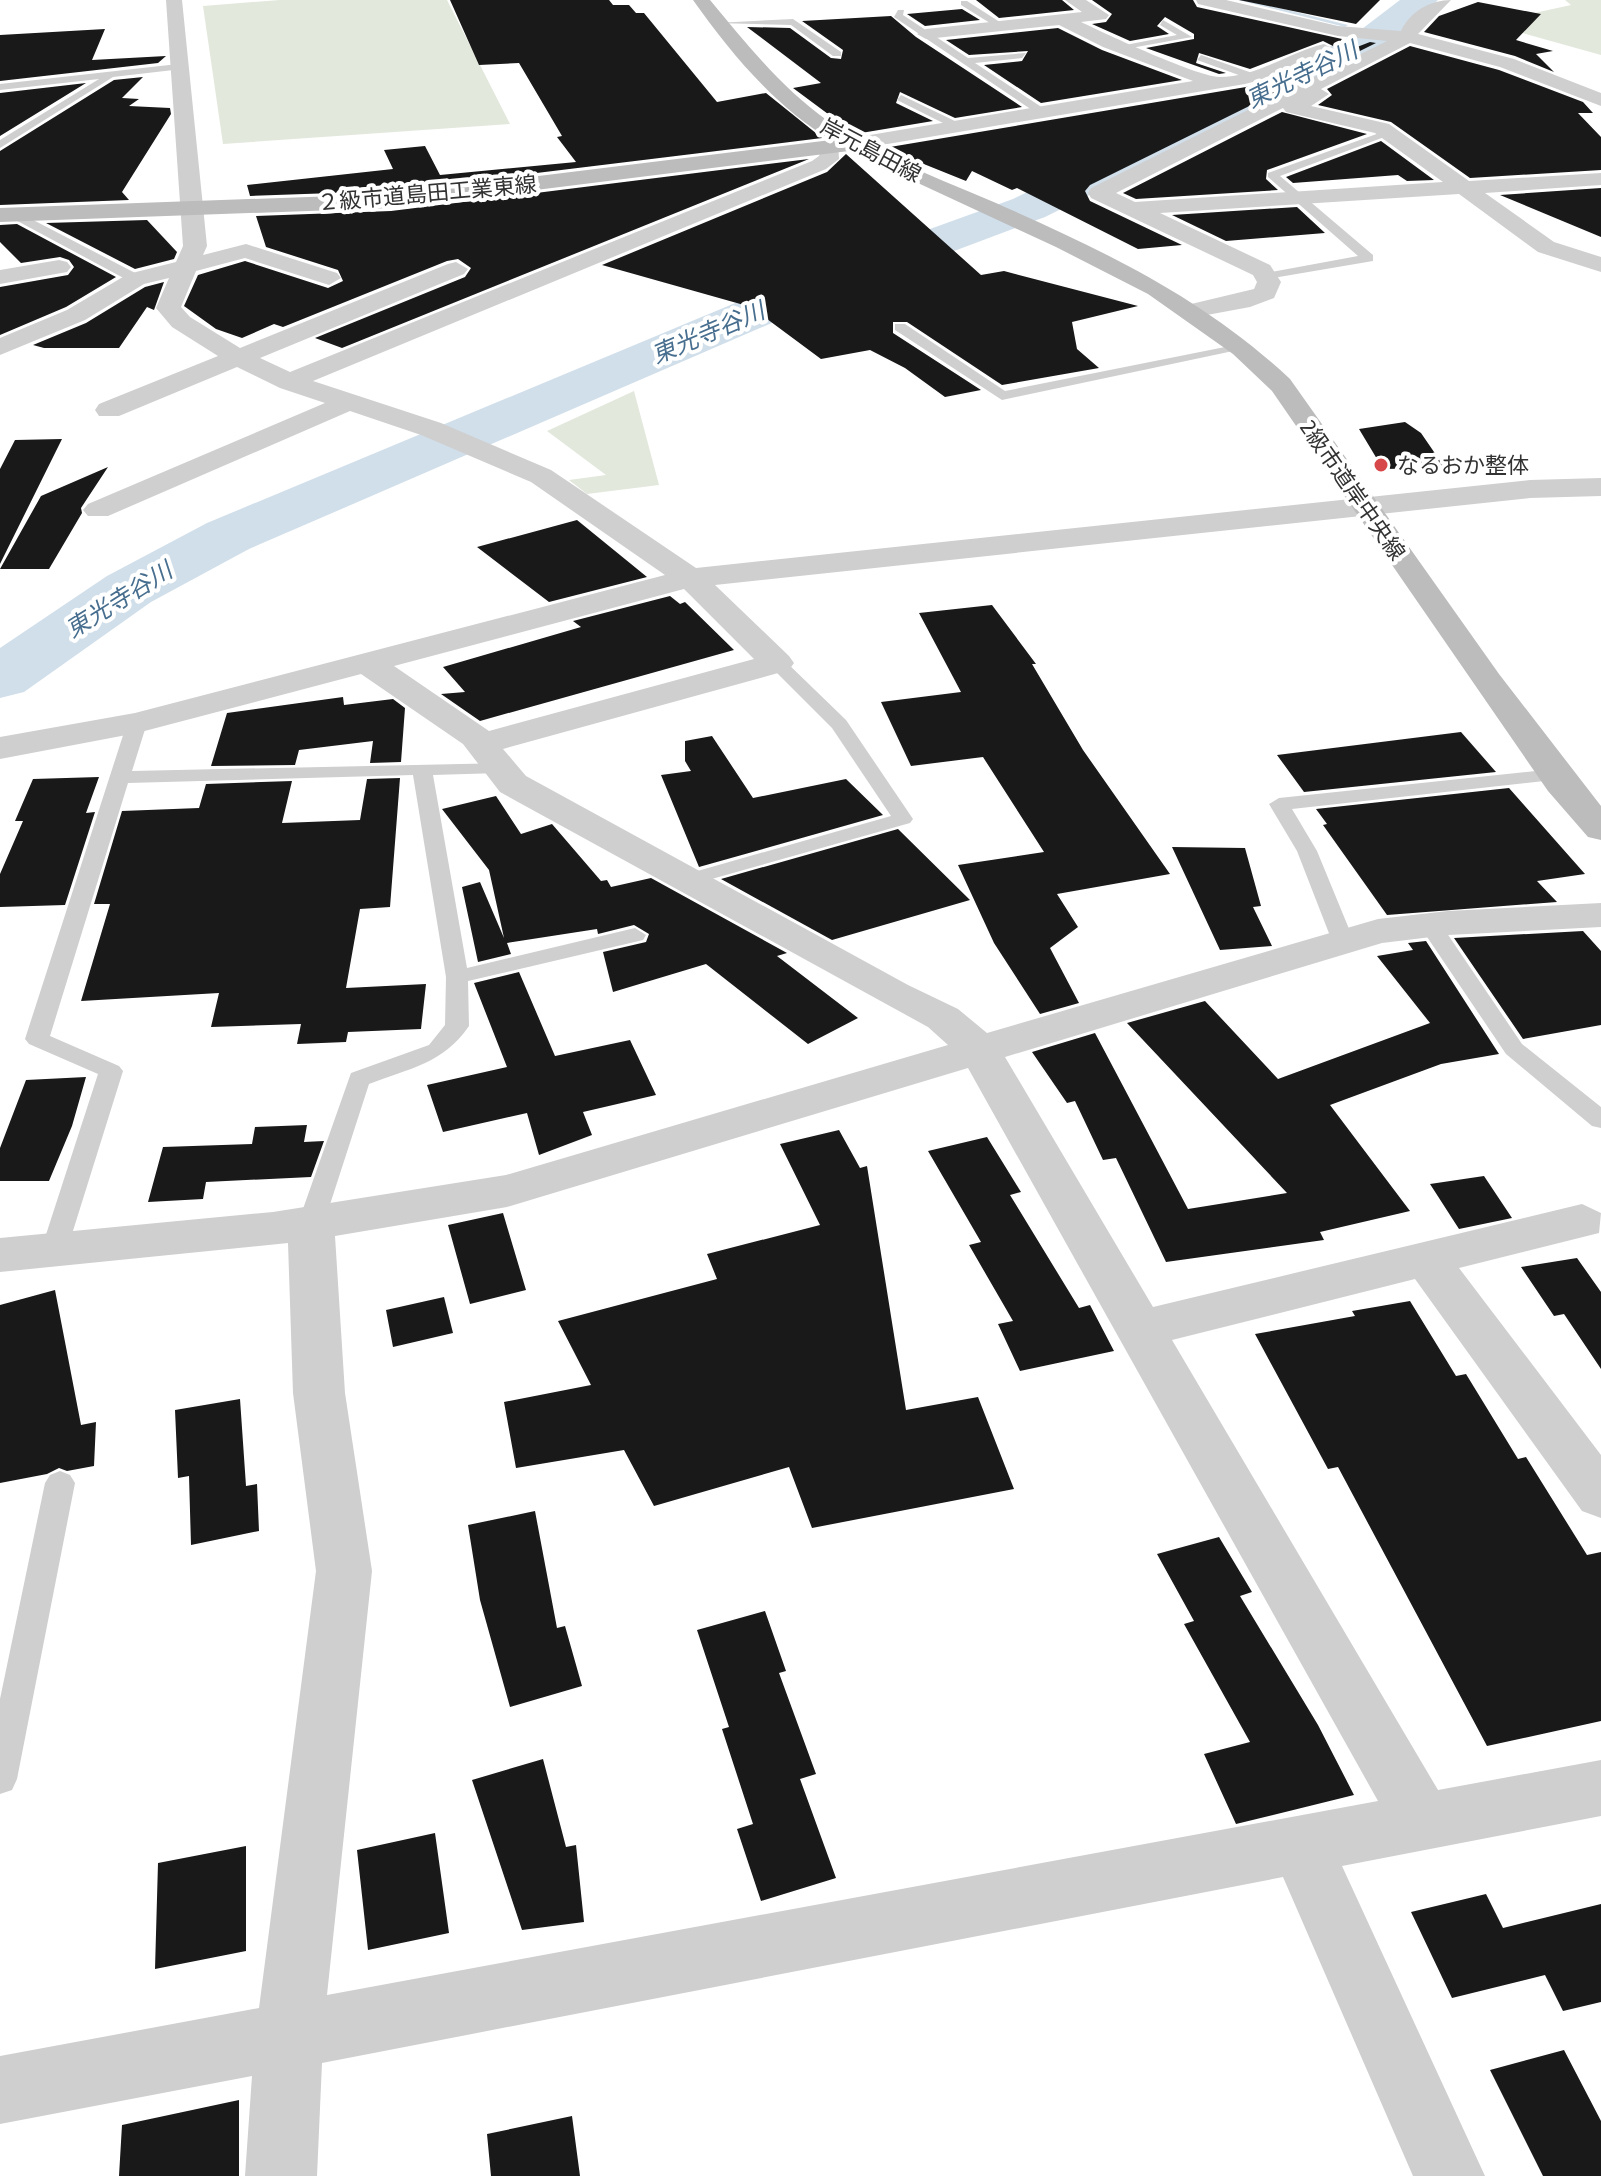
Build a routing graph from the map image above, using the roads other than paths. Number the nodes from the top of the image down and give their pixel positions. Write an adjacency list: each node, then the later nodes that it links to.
1 (174, 0): 21 (street)
2 (701, 0): 10 (street, 岸元島田線)
3 (990, 0): 7 (street)
4 (1073, 0): 9 (street)
5 (1204, 0): 13 (street)
6 (1443, 0): 15 (street)
7 (956, 4): 12 (lane)
8 (909, 11): 14 (lane)
9 (1061, 19): 12 (street); 16 (street)
10 (720, 23): 17 (lane); 32 (street, 岸元島田線)
11 (1163, 23): 16 (lane)
12 (1001, 26): 14 (street)
13 (1349, 32): 15 (street); 23 (street)
14 (926, 34): 20 (lane)
15 (1403, 39): 27 (street); 30 (street); 36 (street)
16 (1120, 47): 24 (street)
17 (837, 54)
18 (1022, 55): 20 (lane)
19 (1201, 58): 23 (lane)
20 (965, 61): 28 (lane)
21 (178, 67): 22 (lane); 37 (street)
22 (113, 74): 25 (lane); 31 (lane)
23 (1251, 76): 24 (street)
24 (1213, 83): 28 (street)
25 (0, 87)
26 (901, 98): 29 (lane)
27 (1601, 100)
28 (1039, 110): 29 (street)
29 (955, 125): 32 (street)
30 (1389, 133): 34 (street); 35 (lane)
31 (0, 145)
32 (842, 145): 37 (street, ２級市道島田工業東線); 39 (street, 岸元島田線); 53 (street)
33 (1601, 179): 34 (street)
34 (1464, 187): 35 (street); 41 (street)
35 (1297, 198): 36 (street); 45 (lane)
36 (1132, 208): 45 (street)
37 (194, 209): 38 (street, ２級市道島田工業東線); 40 (street)
38 (7, 214): 47 (lane)
39 (1035, 230): 48 (street, 2級市道岸中央線)
40 (187, 264): 46 (street); 47 (street); 52 (street)
41 (1601, 265)
42 (59, 267): 44 (street)
43 (456, 269): 52 (street)
44 (0, 277)
45 (1266, 277): 48 (street)
46 (329, 278)
47 (136, 279): 50 (street)
48 (1196, 310): 51 (street, 2級市道岸中央線)
49 (900, 327): 51 (lane)
50 (0, 347)
51 (1245, 347): 57 (street, 2級市道岸中央線)
52 (237, 357): 53 (street); 55 (street)
53 (289, 382): 54 (street)
54 (349, 402): 58 (street); 59 (street)
55 (109, 410)
56 (1601, 487): 57 (street)
57 (1364, 507): 59 (street); 66 (street, 2級市道岸中央線)
58 (98, 510)
59 (690, 578): 60 (street); 61 (street)
60 (367, 663): 62 (street); 64 (street)
61 (777, 663): 64 (street); 69 (lane)
62 (137, 723): 63 (street); 67 (lane)
63 (0, 748)
64 (490, 756): 65 (lane); 69 (street)
65 (422, 769): 67 (lane); 74 (lane)
66 (1555, 775): 68 (street, 2級市道岸中央線); 73 (lane)
67 (119, 777): 79 (lane)
68 (1601, 829)
69 (687, 880): 75 (street)
70 (1601, 915): 71 (street)
71 (1430, 925): 73 (street); 76 (lane)
72 (635, 935): 74 (lane)
73 (1343, 941): 75 (street)
74 (457, 977): 78 (lane)
75 (978, 1048): 78 (street); 82 (street)
76 (1601, 1120)
77 (1582, 1221): 81 (street)
78 (311, 1223): 79 (street); 89 (street)
79 (54, 1250): 80 (street)
80 (0, 1255)
81 (1426, 1259): 82 (street); 84 (street)
82 (1140, 1329): 87 (street)
83 (60, 1483): 85 (lane)
84 (1601, 1496)
85 (0, 1779)
86 (1595, 1800): 87 (street)
87 (1421, 1819): 88 (street)
88 (1301, 1846): 89 (street); 92 (street)
89 (289, 2035): 90 (street); 91 (street)
90 (0, 2090)
91 (281, 2176)
92 (1449, 2176)

